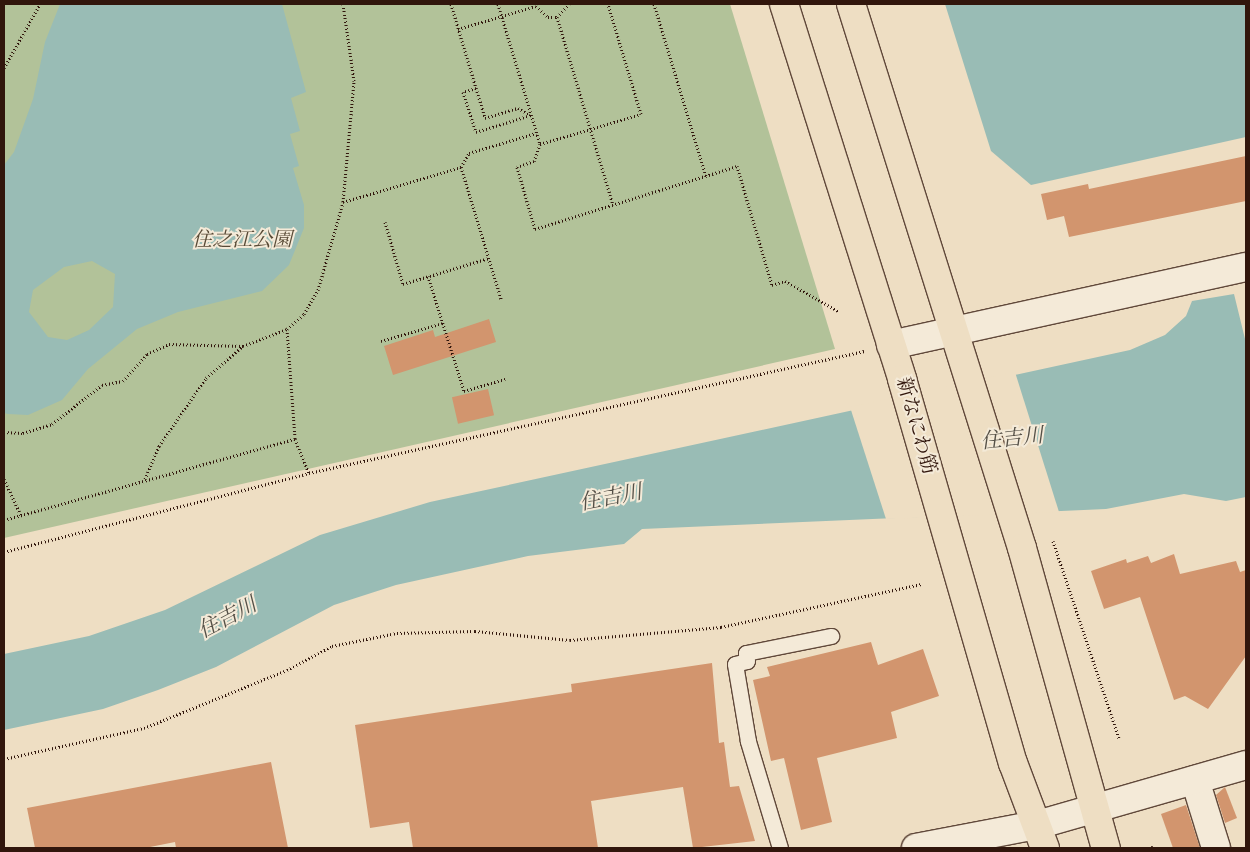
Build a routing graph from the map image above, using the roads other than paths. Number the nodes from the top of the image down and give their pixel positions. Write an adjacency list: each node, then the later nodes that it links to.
1 (784, 4): 5 (main road, 新なにわ筋)
2 (851, 4): 4 (main road)
3 (1246, 267): 4 (street)
4 (954, 330): 5 (street); 9 (main road)
5 (891, 345): 10 (main road, 新なにわ筋)
6 (831, 636): 11 (lane)
7 (1246, 765): 8 (street)
8 (1195, 780): 9 (street); 14 (street)
9 (1095, 810): 10 (street); 13 (main road)
10 (1041, 837): 12 (street)
11 (780, 848)
12 (916, 848)
13 (1106, 848)
14 (1216, 848)

